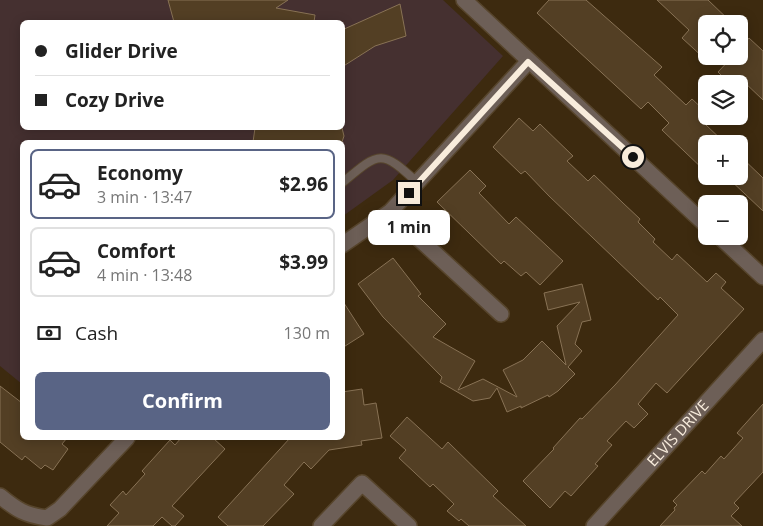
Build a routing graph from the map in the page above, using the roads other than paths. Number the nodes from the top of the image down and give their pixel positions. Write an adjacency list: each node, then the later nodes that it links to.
1 (464, 0): 2 (street)
2 (528, 62): 4 (street); 6 (street)
3 (345, 180): 4 (lane)
4 (418, 183): 5 (street)
5 (390, 212): 7 (street); 10 (street)
6 (698, 218)
7 (345, 243)
8 (729, 245): 9 (street)
9 (763, 277)
10 (501, 314)
11 (763, 340): 16 (street, ELVIS DRIVE)
12 (125, 440): 13 (street)
13 (0, 496)
14 (321, 526): 15 (street)
15 (409, 526)
16 (594, 526)

